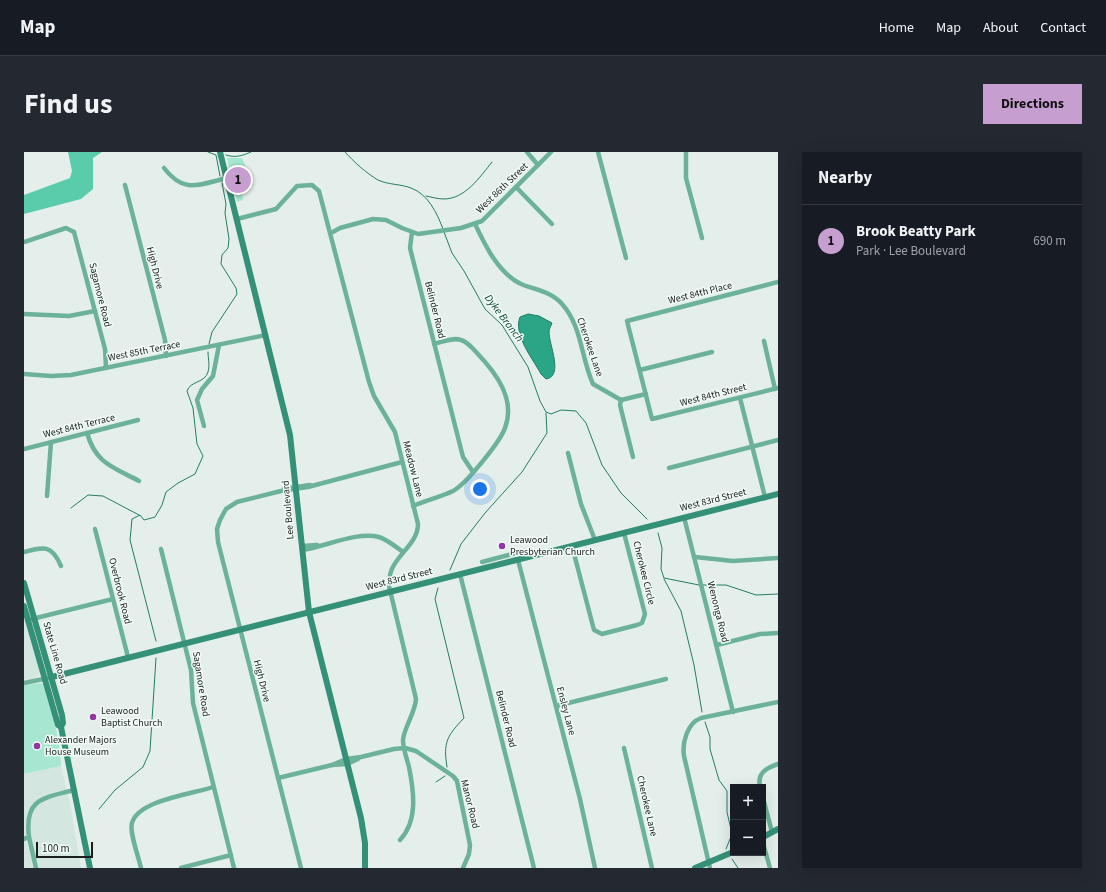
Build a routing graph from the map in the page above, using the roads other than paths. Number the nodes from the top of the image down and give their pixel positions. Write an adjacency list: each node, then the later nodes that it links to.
1 (220, 152): 8 (street, Lee Boulevard)
2 (527, 152): 6 (street)
3 (551, 152): 6 (street, West 86th Street)
4 (598, 152): 18 (street)
5 (686, 152): 16 (street)
6 (538, 165): 10 (street, West 86th Street)
7 (164, 168): 8 (street)
8 (227, 178): 11 (street, Lee Boulevard)
9 (125, 185): 27 (street, High Drive)
10 (516, 188): 12 (street, West 86th Street); 13 (street)
11 (237, 219): 15 (street, Meadow Lane); 22 (street, Lee Boulevard)
12 (475, 224): 14 (street, West 86th Street); 34 (street, Cherokee Lane)
13 (552, 224)
14 (412, 232): 15 (street); 24 (street, Belinder Road)
15 (331, 233): 44 (street, Meadow Lane)
16 (702, 238)
17 (24, 242): 20 (street, Sagamore Road)
18 (626, 258)
19 (778, 282): 29 (street, West 84th Place)
20 (95, 311): 21 (street); 28 (street, Sagamore Road)
21 (24, 314)
22 (266, 335): 25 (street, West 85th Terrace); 48 (street, Lee Boulevard)
23 (764, 341): 31 (street)
24 (434, 344): 46 (street, Belinder Road); 46 (street)
25 (219, 345): 27 (street, West 85th Terrace); 36 (street)
26 (712, 352): 29 (street)
27 (166, 356): 28 (street, West 85th Terrace)
28 (106, 368): 30 (street, West 85th Terrace)
29 (640, 370): 32 (street)
30 (24, 374)
31 (777, 388): 33 (street, West 84th Street)
32 (646, 394): 33 (street, West 84th Street); 34 (street)
33 (740, 398): 40 (street)
34 (621, 400): 43 (street)
35 (138, 420): 37 (street, West 84th Terrace)
36 (204, 426)
37 (86, 433): 39 (street, West 84th Terrace); 47 (street)
38 (778, 440): 40 (street)
39 (51, 442): 41 (street, West 84th Terrace); 50 (street)
40 (753, 446): 45 (street); 51 (street)
41 (24, 449)
42 (568, 453): 56 (street)
43 (633, 457)
44 (402, 462): 48 (street); 52 (street, Meadow Lane)
45 (669, 468)
46 (473, 472): 52 (street)
47 (139, 482)
48 (296, 488): 58 (street, Lee Boulevard); 75 (street, High Drive)
49 (778, 494): 51 (street, West 83rd Street)
50 (47, 496)
51 (765, 497): 53 (street, West 83rd Street)
52 (413, 506): 62 (street, Meadow Lane)
53 (684, 517): 55 (street, West 83rd Street); 63 (street, Wenonga Road)
54 (95, 529): 71 (street, Overbrook Road)
55 (624, 533): 56 (street, West 83rd Street); 57 (street, Cherokee Circle)
56 (595, 540): 57 (street, West 83rd Street)
57 (572, 546): 65 (street, West 83rd Street)
58 (302, 548): 62 (street); 73 (street, Lee Boulevard)
59 (161, 549): 77 (street, Sagamore Road)
60 (524, 551): 66 (street)
61 (24, 552): 67 (street)
62 (403, 552): 70 (street, Meadow Lane)
63 (695, 557): 64 (street); 78 (street, Wenonga Road)
64 (778, 558)
65 (518, 560): 68 (street, West 83rd Street); 84 (street, Ensley Lane)
66 (482, 562)
67 (61, 566)
68 (460, 574): 70 (street, West 83rd Street); 111 (street, Belinder Road)
69 (24, 584): 74 (street, State Line Road)
70 (390, 591): 73 (street, West 83rd Street); 86 (street, Meadow Lane)
71 (113, 599): 74 (street); 79 (street, Overbrook Road)
72 (24, 606): 74 (street, State Line Road)
73 (309, 612): 75 (street, West 83rd Street); 88 (street, Lee Boulevard)
74 (31, 619): 80 (street, State Line Road)
75 (241, 630): 77 (street, West 83rd Street); 90 (street, High Drive)
76 (778, 633): 78 (street)
77 (185, 644): 79 (street, West 83rd Street); 92 (street, Sagamore Road)
78 (717, 645): 85 (street, Wenonga Road)
79 (128, 657): 80 (street, West 83rd Street)
80 (49, 677): 82 (street, West 83rd Street); 93 (street, State Line Road)
81 (666, 679): 84 (street)
82 (24, 683)
83 (778, 702): 85 (street)
84 (556, 706): 112 (street, Ensley Lane)
85 (733, 712): 102 (street)
86 (405, 748): 88 (street); 98 (street, Meadow Lane); 110 (street, Manor Road)
87 (624, 748): 113 (street, Cherokee Lane)
88 (346, 761): 90 (street); 109 (street, Lee Boulevard)
89 (776, 765): 91 (street)
90 (278, 778): 108 (street, High Drive)
91 (760, 784)
92 (213, 786): 101 (street, Sagamore Road); 105 (street)
93 (74, 790): 97 (street); 104 (street, State Line Road)
94 (766, 806): 95 (street)
95 (775, 831): 96 (street)
96 (766, 836)
97 (26, 838): 103 (street)
98 (400, 840)
99 (730, 854): 102 (street)
100 (766, 854): 115 (street)
101 (231, 855): 106 (street); 107 (street, Sagamore Road)
102 (710, 865): 114 (street)
103 (36, 868)
104 (90, 868)
105 (141, 868)
106 (181, 868)
107 (234, 868)
108 (301, 868)
109 (365, 868)
110 (463, 868)
111 (534, 868)
112 (595, 868)
113 (652, 868)
114 (695, 868)
115 (770, 868)

